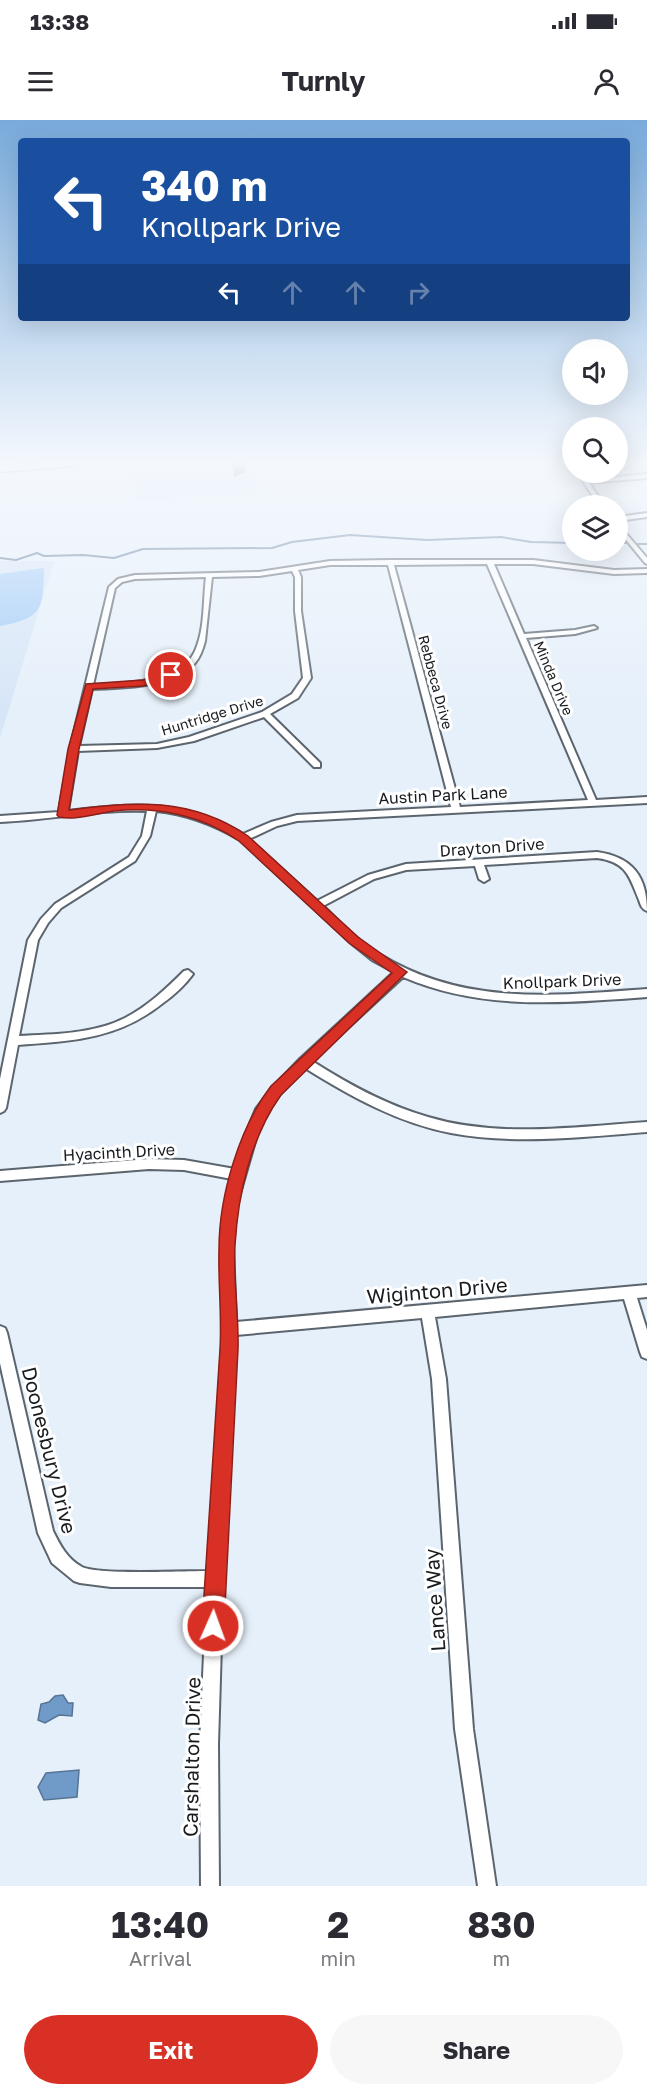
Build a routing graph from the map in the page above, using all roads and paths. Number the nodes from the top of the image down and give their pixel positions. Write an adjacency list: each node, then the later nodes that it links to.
1 (634, 545): 3 (street)
2 (390, 562): 4 (street); 5 (street); 17 (street, Rebbeca Drive)
3 (647, 562)
4 (490, 563): 6 (street); 9 (street, Minda Drive)
5 (295, 570): 7 (street); 11 (street, Huntridge Drive)
6 (647, 571)
7 (209, 575): 10 (street); 10 (street)
8 (594, 628): 9 (street)
9 (522, 636): 15 (street, Minda Drive)
10 (89, 687): 12 (street)
11 (265, 714): 12 (street, Huntridge Drive); 13 (street)
12 (74, 749): 18 (street)
13 (317, 765)
14 (647, 800): 15 (street, Austin Park Lane)
15 (593, 803): 17 (street, Austin Park Lane)
16 (152, 807): 18 (street, Knollpark Drive); 20 (street, Knollpark Drive); 28 (street)
17 (456, 809): 20 (street, Austin Park Lane)
18 (63, 815): 19 (street, Knollpark Drive)
19 (0, 819)
20 (243, 838): 23 (street, Knollpark Drive)
21 (479, 863): 22 (street); 23 (street, Drayton Drive); 24 (street, Drayton Drive)
22 (484, 879)
23 (316, 906): 25 (street, Knollpark Drive)
24 (647, 908)
25 (401, 972): 27 (street, Knollpark Drive); 29 (street, Carshalton Drive)
26 (188, 974): 28 (street)
27 (647, 993)
28 (14, 1041): 30 (street)
29 (304, 1062): 31 (street); 32 (street, Carshalton Drive)
30 (0, 1108)
31 (647, 1127)
32 (239, 1175): 33 (street, Hyacinth Drive); 37 (street, Carshalton Drive)
33 (0, 1176)
34 (647, 1291): 35 (street, Wiginton Drive)
35 (629, 1293): 36 (street, Wiginton Drive); 39 (street)
36 (427, 1310): 37 (street, Wiginton Drive); 42 (street, Lance Way)
37 (230, 1329): 40 (street, Carshalton Drive)
38 (0, 1333): 40 (street, Doonesbury Drive)
39 (647, 1352)
40 (215, 1579): 41 (street, Carshalton Drive)
41 (210, 1886)
42 (487, 1886)

